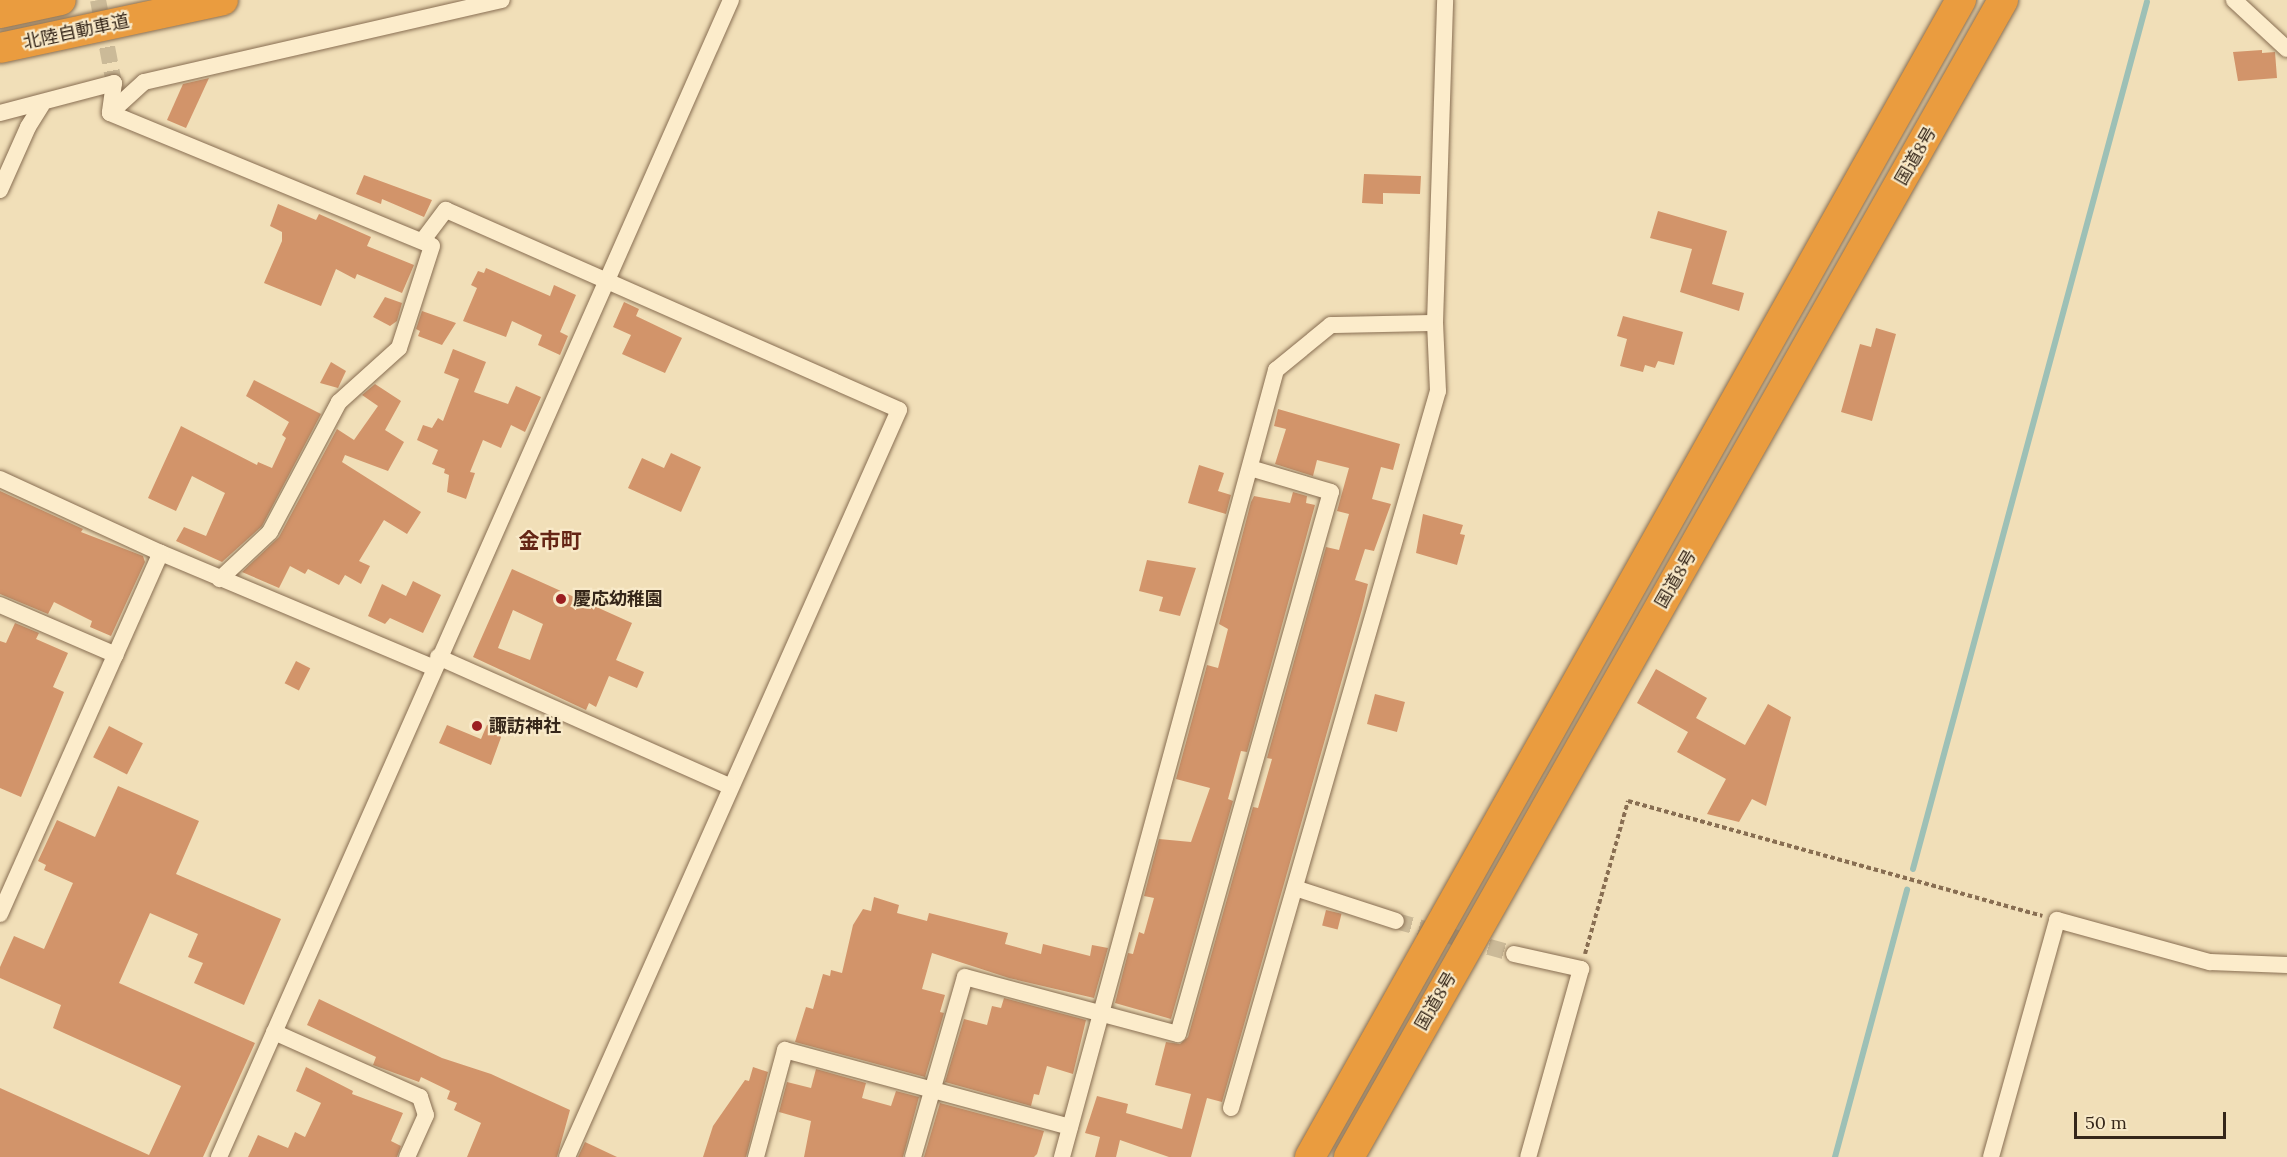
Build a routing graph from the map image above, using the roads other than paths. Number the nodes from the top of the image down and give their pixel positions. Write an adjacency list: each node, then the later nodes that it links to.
1 (61, 0): 10 (highway, 北陸自動車道)
2 (223, 0): 11 (highway, 北陸自動車道)
3 (502, 0): 16 (street)
4 (732, 0): 19 (street)
5 (1445, 0): 20 (street)
6 (1946, 0): 13 (highway)
7 (1961, 0): 13 (highway, 国道8号)
8 (2003, 0): 46 (highway, 国道8号)
9 (2234, 0): 12 (street)
10 (0, 13)
11 (0, 48)
12 (2287, 49)
13 (1912, 82): 45 (highway, 国道8号)
14 (42, 105): 15 (street); 16 (street); 17 (street)
15 (0, 113)
16 (110, 113): 18 (street)
17 (0, 190)
18 (423, 240): 19 (street); 24 (street)
19 (607, 280): 27 (street); 28 (street)
20 (1435, 323): 21 (street); 29 (street)
21 (1250, 468): 34 (street); 34 (street)
22 (0, 480): 23 (street)
23 (161, 553): 24 (street); 26 (street)
24 (220, 579): 27 (street)
25 (0, 604): 26 (street)
26 (116, 655): 30 (street)
27 (436, 662): 28 (street); 35 (street)
28 (729, 786): 41 (street)
29 (1295, 888): 31 (street); 37 (street)
30 (1, 909)
31 (1396, 921)
32 (1514, 954): 47 (street)
33 (2287, 965): 48 (street)
34 (1101, 1014): 36 (street); 38 (street)
35 (274, 1032): 39 (street); 40 (street)
36 (933, 1088): 38 (street); 42 (street); 43 (street)
37 (1231, 1108)
38 (1070, 1127): 44 (street)
39 (219, 1157)
40 (407, 1157)
41 (567, 1157)
42 (756, 1157)
43 (913, 1157)
44 (1062, 1157)
45 (1310, 1157)
46 (1349, 1157)
47 (1528, 1157)
48 (1990, 1157)

